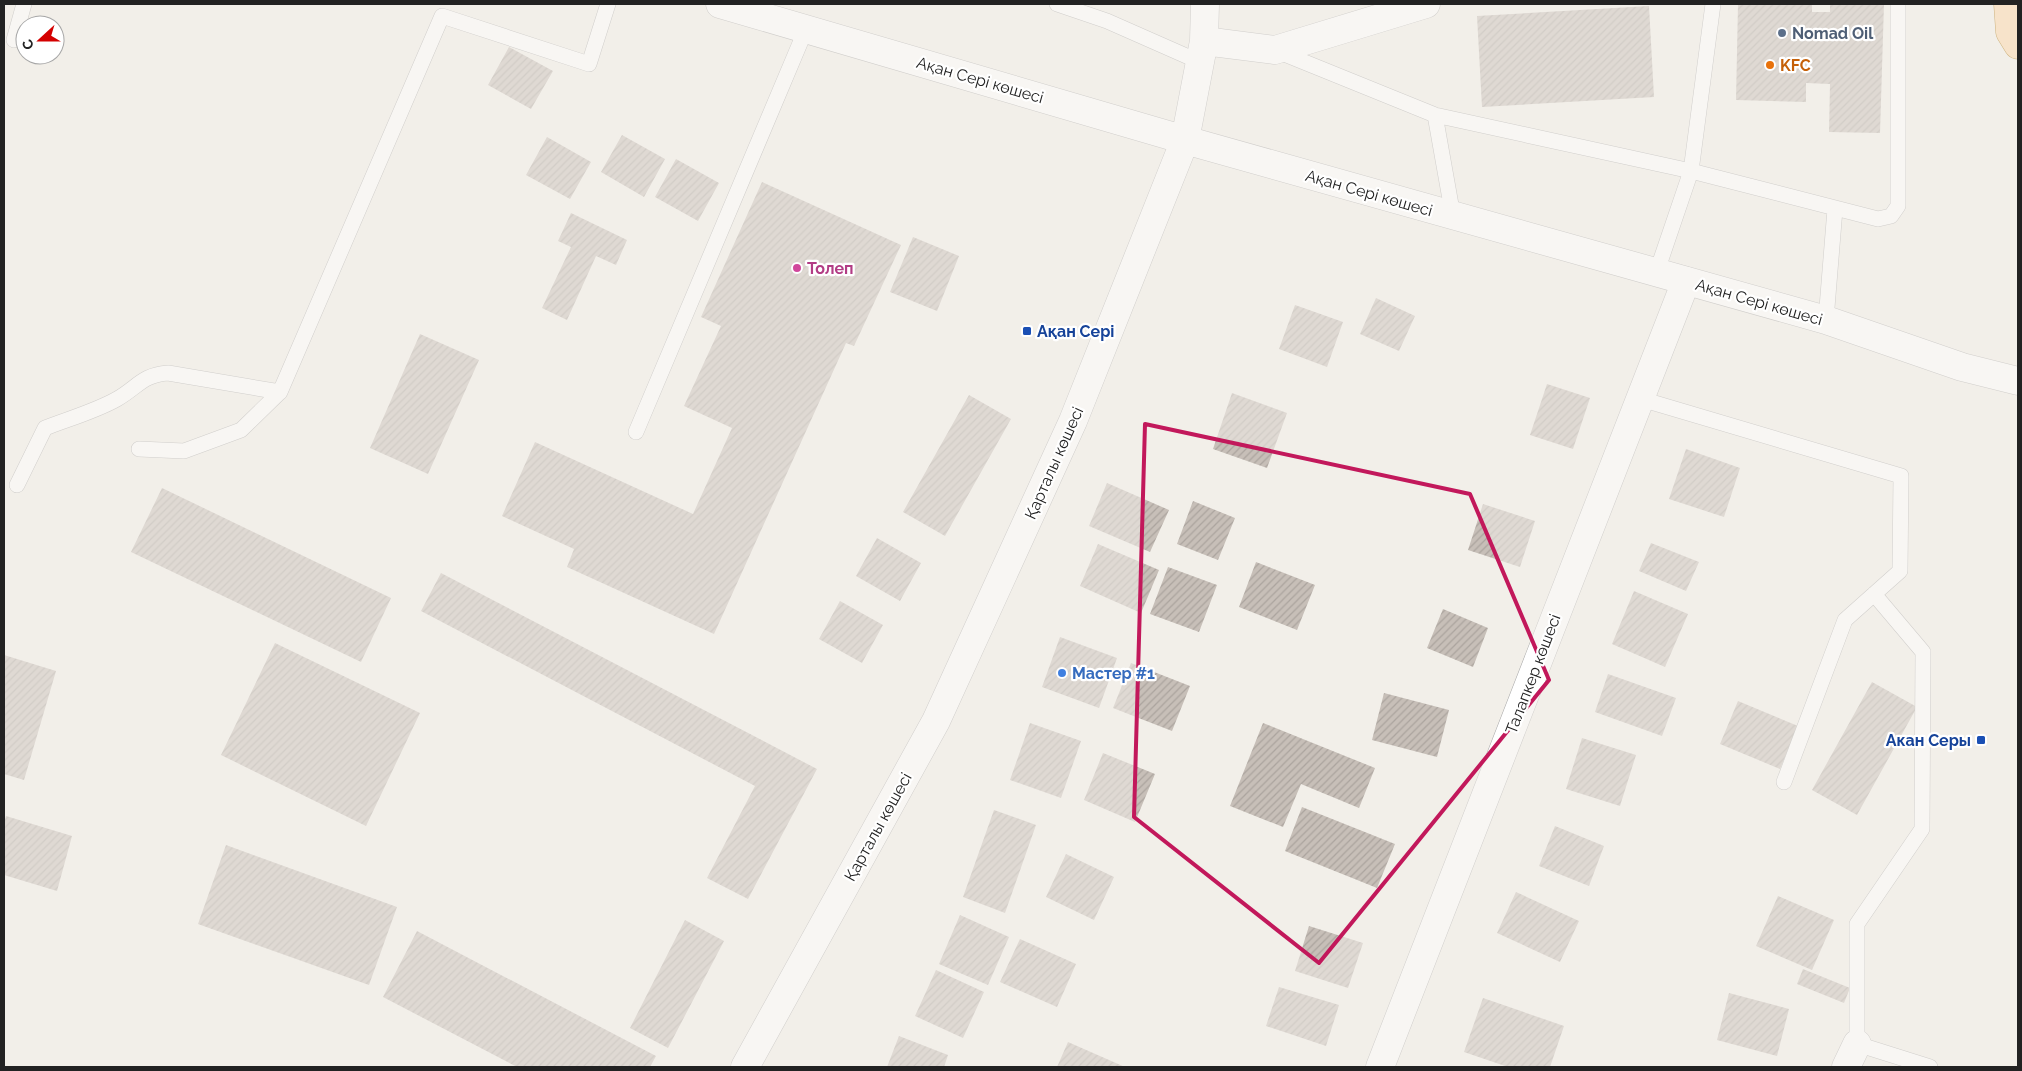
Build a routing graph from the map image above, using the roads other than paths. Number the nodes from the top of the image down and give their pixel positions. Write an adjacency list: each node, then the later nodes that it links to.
1 (24, 4): 11 (lane)
2 (608, 4): 24 (lane)
3 (720, 4): 10 (street, Ақан Сері көшесі)
4 (1057, 4): 14 (lane)
5 (1205, 4): 14 (street, Қарталы көшесі)
6 (1426, 4): 13 (street)
7 (1714, 4): 17 (lane)
8 (1898, 4): 18 (lane)
9 (2008, 4): 12 (main road)
10 (806, 29): 16 (street, Ақан Сері көшесі); 26 (lane)
11 (14, 40)
12 (2018, 45)
13 (1275, 50): 14 (street); 15 (lane)
14 (1202, 51): 16 (street, Қарталы көшесі)
15 (1435, 115): 17 (lane); 19 (lane)
16 (1185, 140): 19 (street, Ақан Сері көшесі); 32 (street, Қарталы көшесі)
17 (1691, 171): 18 (lane); 20 (lane)
18 (1836, 209): 22 (lane)
19 (1453, 216): 20 (street, Ақан Сері көшесі)
20 (1656, 274): 21 (street, Ақан Сері көшесі)
21 (1686, 281): 22 (street, Ақан Сері көшесі); 25 (street, Талапкер көшесі)
22 (1826, 320): 23 (street, Ақан Сері көшесі)
23 (2018, 381)
24 (280, 392): 27 (lane); 28 (lane)
25 (1641, 399): 29 (lane); 33 (street, Талапкер көшесі)
26 (636, 432)
27 (139, 449)
28 (17, 485)
29 (1874, 594): 30 (lane); 31 (lane)
30 (1784, 782)
31 (1851, 1056): 34 (lane)
32 (745, 1067)
33 (1380, 1067)
34 (1930, 1067)

